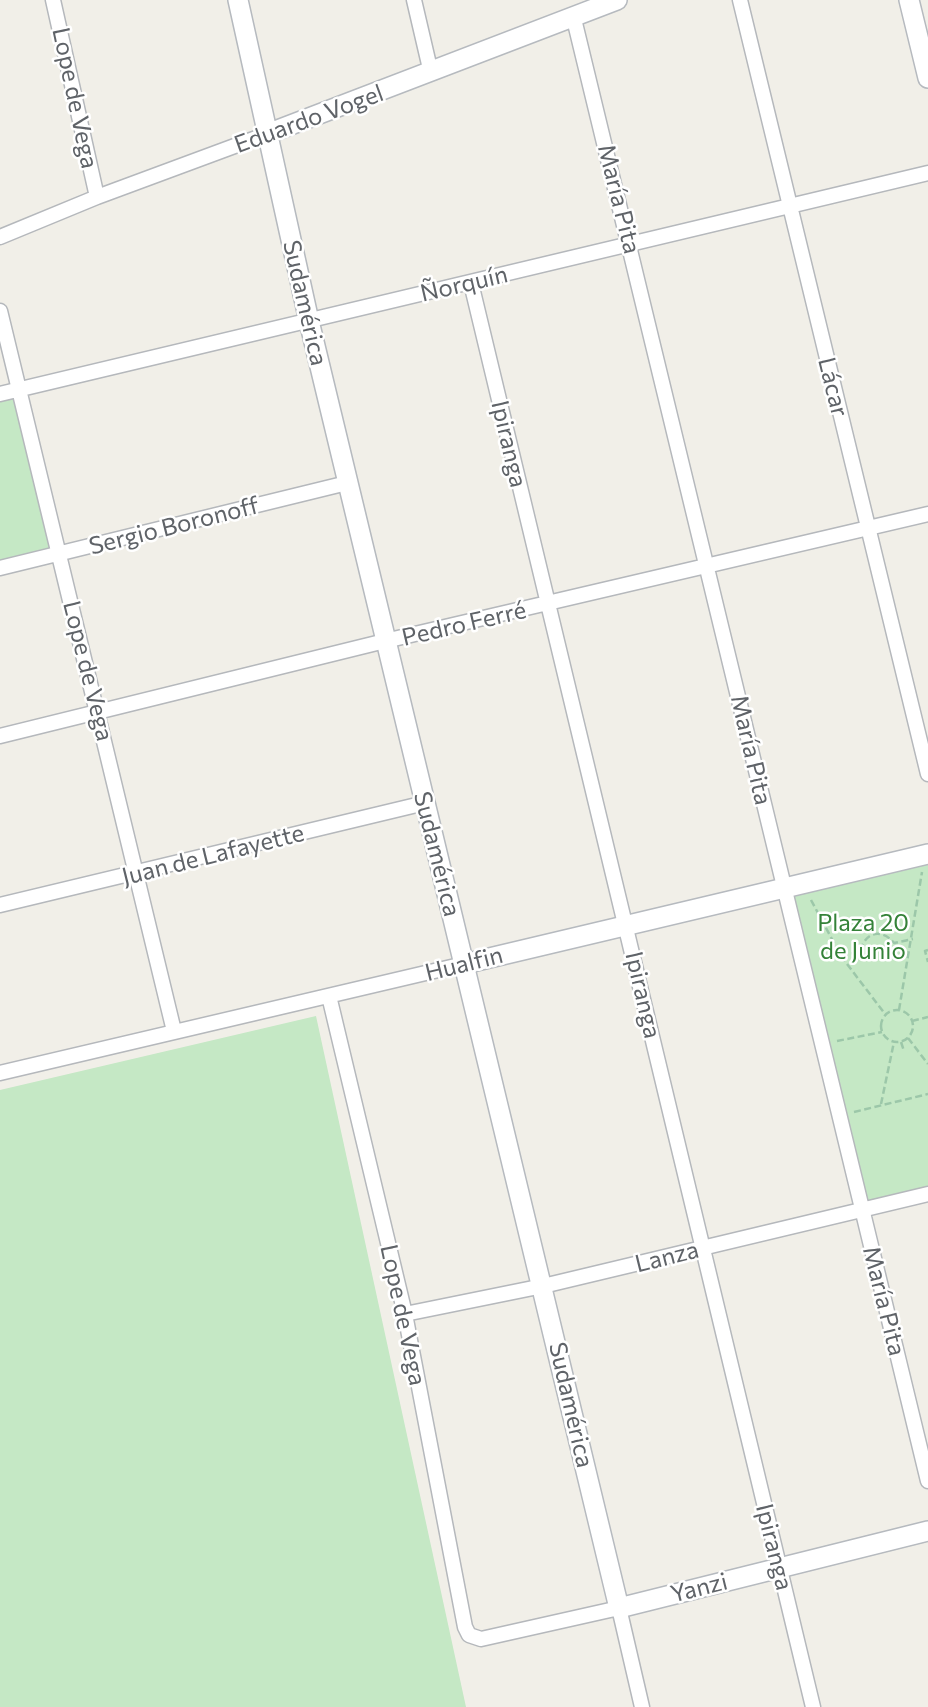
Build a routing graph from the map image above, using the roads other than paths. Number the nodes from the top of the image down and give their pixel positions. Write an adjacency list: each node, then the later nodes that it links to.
1 (53, 0): 12 (street, Lope de Vega)
2 (239, 0): 10 (street, Sudamérica)
3 (414, 0): 8 (street)
4 (617, 0): 7 (street, Eduardo Vogel)
5 (740, 0): 13 (street, Lácar)
6 (909, 0): 9 (street)
7 (574, 19): 8 (street, Eduardo Vogel); 15 (street, María Pita)
8 (430, 73): 10 (street, Eduardo Vogel)
9 (928, 78)
10 (267, 134): 12 (street, Eduardo Vogel); 18 (street, Sudamérica)
11 (928, 173): 13 (street, Ñorquín)
12 (97, 197): 14 (street, Eduardo Vogel)
13 (790, 205): 15 (street, Ñorquín); 23 (street, Lácar)
14 (0, 237)
15 (630, 245): 16 (street, Ñorquín); 25 (street, María Pita)
16 (471, 283): 18 (street, Ñorquín); 27 (street, Ipiranga)
17 (0, 311): 19 (street, Lope de Vega)
18 (309, 321): 19 (street, Ñorquín); 21 (street, Sudamérica)
19 (20, 389): 20 (street, Ñorquín); 24 (street, Lope de Vega)
20 (0, 394)
21 (347, 483): 24 (street, Sergio Boronoff); 28 (street, Sudamérica)
22 (928, 514): 23 (street, Pedro Ferré)
23 (867, 528): 25 (street, Pedro Ferré); 31 (street, Lácar)
24 (59, 554): 26 (street, Sergio Boronoff); 29 (street, Lope de Vega)
25 (708, 564): 27 (street, Pedro Ferré); 35 (street, María Pita)
26 (0, 568)
27 (547, 605): 28 (street, Pedro Ferré); 37 (street, Ipiranga)
28 (385, 641): 29 (street, Pedro Ferré); 32 (street, Sudamérica)
29 (98, 713): 30 (street, Pedro Ferré); 34 (street, Lope de Vega)
30 (0, 736)
31 (928, 774)
32 (425, 803): 34 (street, Juan de Lafayette); 38 (street, Sudamérica)
33 (926, 855): 35 (street, Hualfin)
34 (137, 873): 36 (street, Juan de Lafayette); 40 (street, Lope de Vega)
35 (793, 886): 37 (street, Hualfin); 43 (street, María Pita)
36 (0, 905)
37 (626, 924): 38 (street, Hualfin); 44 (street, Ipiranga)
38 (464, 964): 39 (street, Hualfin); 45 (street, Sudamérica)
39 (329, 996): 40 (street, Hualfin); 46 (street, Lope de Vega)
40 (174, 1031): 41 (street, Hualfin)
41 (0, 1073)
42 (928, 1194): 43 (street, Lanza)
43 (862, 1210): 44 (street, Lanza); 47 (street, María Pita)
44 (702, 1248): 45 (street, Lanza); 49 (street, Ipiranga)
45 (543, 1286): 46 (street, Lanza); 50 (street, Sudamérica)
46 (405, 1314): 51 (street, Lope de Vega)
47 (928, 1481)
48 (928, 1531): 49 (street, Yanzi)
49 (779, 1568): 50 (street, Yanzi); 53 (street, Ipiranga)
50 (619, 1608): 51 (street, Yanzi); 52 (street, Sudamérica)
51 (469, 1635)
52 (642, 1707)
53 (813, 1707)

